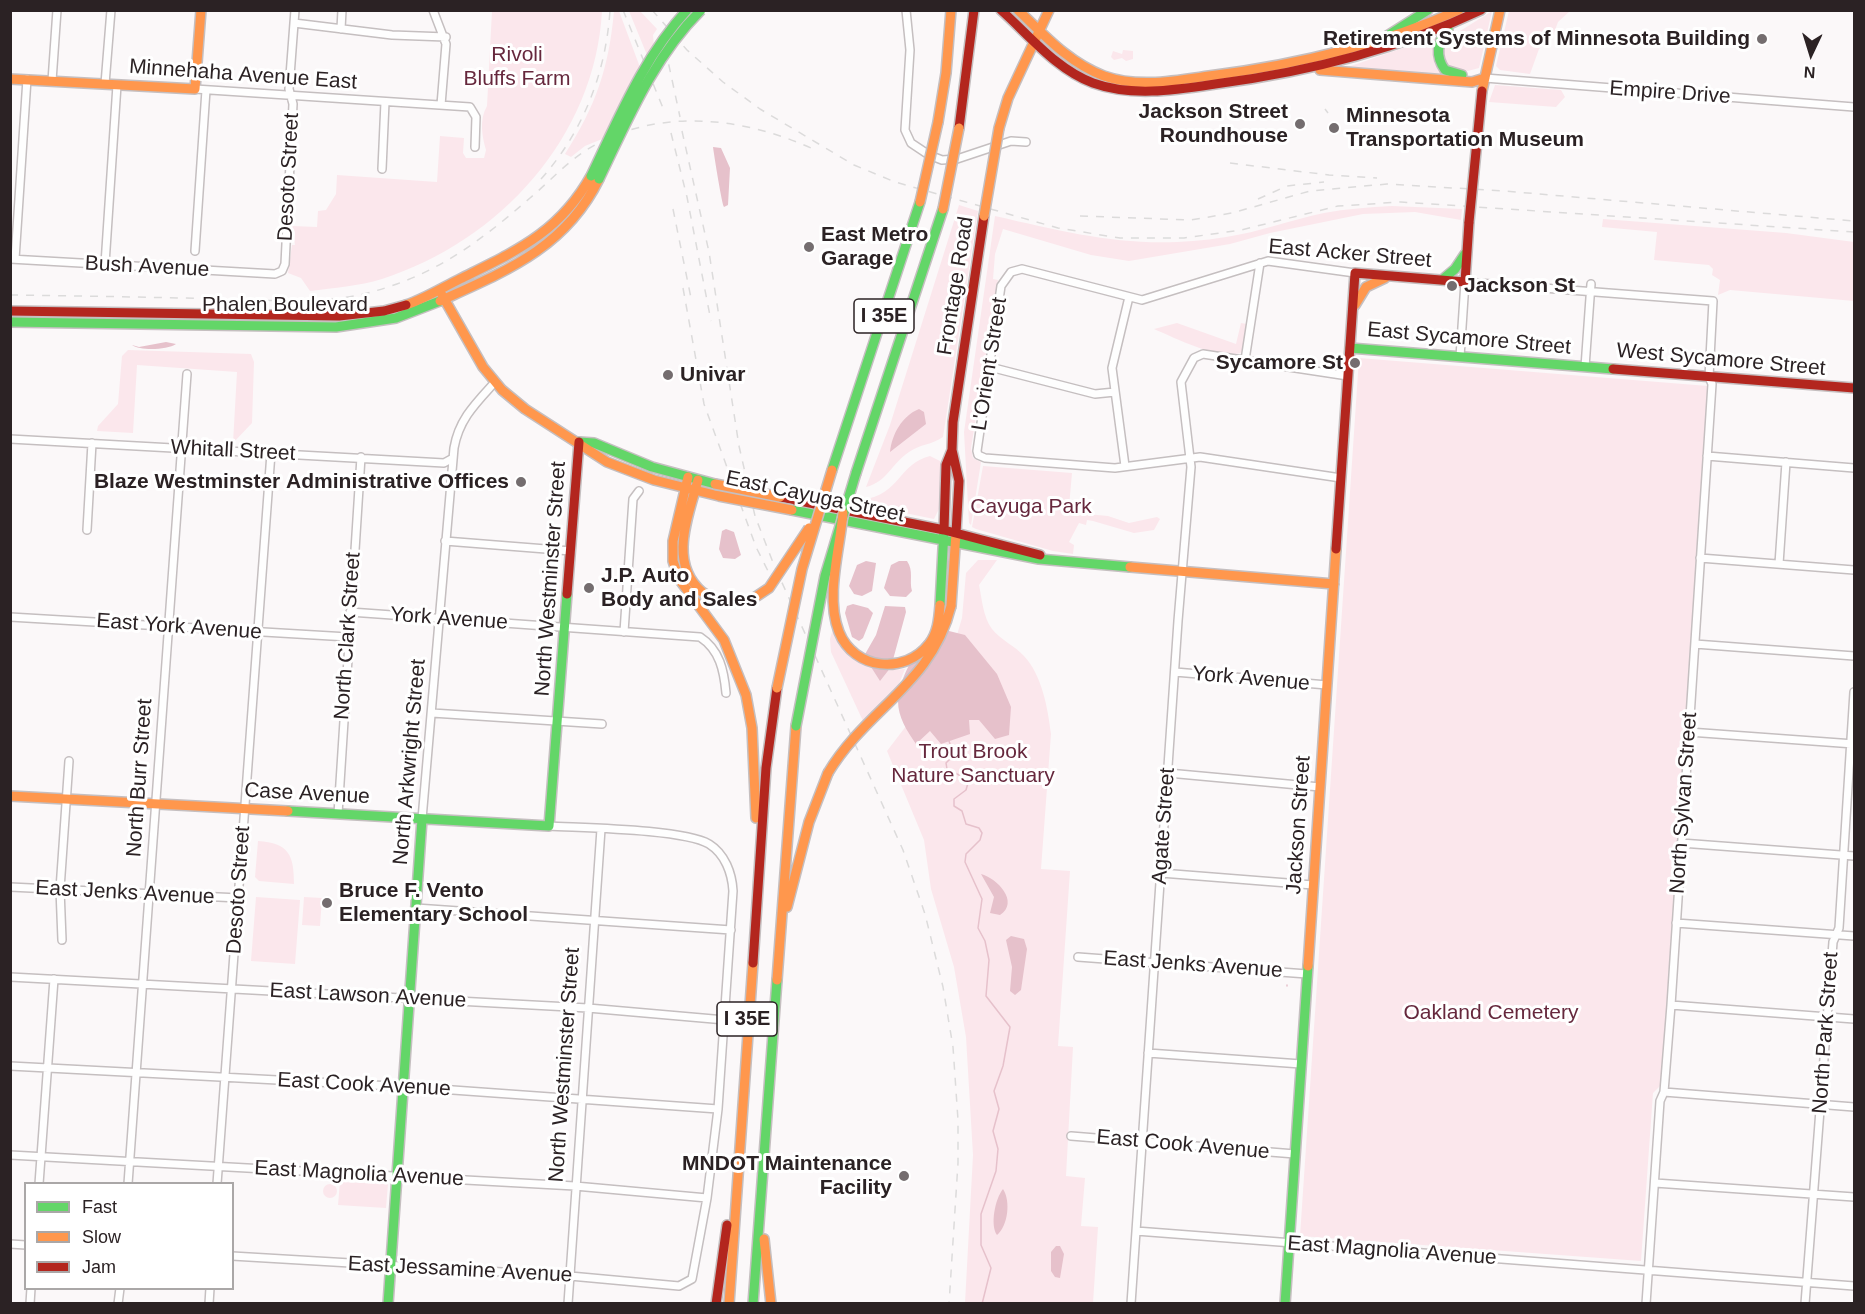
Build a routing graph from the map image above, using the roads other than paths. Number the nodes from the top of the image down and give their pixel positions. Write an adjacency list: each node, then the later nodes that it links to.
1 (57, 10): 30 (street)
2 (111, 10): 31 (street)
3 (201, 10): 33 (main road)
4 (295, 10): 20 (street, Desoto Street)
5 (342, 10): 21 (street)
6 (433, 10): 23 (street)
7 (687, 10): 41 (main road, Phalen Boulevard, bridge)
8 (701, 10): 41 (main road, Phalen Boulevard, bridge)
9 (906, 10): 38 (street)
10 (951, 10): 91 (main road, I 35E, bridge)
11 (974, 10): 92 (main road, I 35E, bridge)
12 (1002, 10): 24 (main road)
13 (1018, 10): 22 (main road)
14 (1049, 10): 22 (main road, Frontage Road)
15 (1428, 10): 25 (main road)
16 (1459, 10): 25 (main road)
17 (1481, 10): 19 (main road)
18 (1500, 10): 27 (main road)
19 (1459, 22): 26 (main road); 27 (main road)
20 (294, 23): 21 (street); 34 (street, Desoto Street)
21 (341, 29): 23 (street)
22 (1040, 33): 24 (main road, Frontage Road); 25 (main road)
23 (446, 37): 36 (street)
24 (1036, 44): 26 (main road); 77 (main road, Frontage Road, bridge)
25 (1375, 44)
26 (1304, 70): 27 (main road)
27 (1485, 78): 37 (street, Empire Drive); 42 (main road, bridge)
28 (10, 79): 29 (main road, Minnehaha Avenue East)
29 (27, 80): 30 (main road, Minnehaha Avenue East); 44 (street)
30 (52, 81): 31 (main road, Minnehaha Avenue East)
31 (105, 84): 32 (main road, Minnehaha Avenue East)
32 (117, 85): 33 (main road, Minnehaha Avenue East); 46 (street)
33 (200, 89): 34 (street, Minnehaha Avenue East); 43 (street)
34 (291, 96): 35 (street, Minnehaha Avenue East); 47 (street, Desoto Street)
35 (385, 102): 36 (street, Minnehaha Avenue East); 40 (street)
36 (441, 105): 39 (street, Minnehaha Avenue East)
37 (1854, 107)
38 (1026, 142)
39 (475, 147)
40 (382, 169)
41 (595, 177): 54 (main road, Phalen Boulevard); 57 (main road, Phalen Boulevard)
42 (1468, 246): 51 (main road); 52 (main road)
43 (195, 250)
44 (13, 259): 46 (street, Bush Avenue)
45 (1260, 263): 48 (street, East Acker Street); 56 (street, East Acker Street); 64 (street)
46 (105, 264): 47 (street, Bush Avenue)
47 (282, 271)
48 (1355, 273): 50 (main road, East Acker Street); 60 (main road, Jackson Street)
49 (1007, 274): 56 (street, East Acker Street); 66 (street, L'Orient Street)
50 (1394, 276): 51 (main road, East Acker Street); 60 (main road)
51 (1442, 280): 52 (main road, East Acker Street)
52 (1465, 282): 55 (street, East Acker Street); 63 (street)
53 (1591, 284): 55 (street)
54 (439, 290): 57 (main road, East Cayuga Street); 59 (main road, Phalen Boulevard)
55 (1591, 293): 58 (street, East Acker Street); 65 (street)
56 (1129, 297): 72 (street)
57 (444, 299): 61 (main road, Phalen Boulevard); 70 (main road, East Cayuga Street)
58 (1713, 302): 69 (street, North Sylvan Street)
59 (10, 310)
60 (1352, 313): 62 (main road, Jackson Street)
61 (10, 322)
62 (1350, 348): 63 (main road, East Sycamore Street); 68 (main road, Jackson Street)
63 (1460, 357): 65 (main road, East Sycamore Street)
64 (1245, 360): 68 (street); 82 (street, Agate Street)
65 (1585, 367): 69 (main road, West Sycamore Street)
66 (990, 368): 72 (street); 84 (street, L'Orient Street)
67 (188, 374): 76 (street, North Burr Street)
68 (1348, 376): 86 (main road, Jackson Street)
69 (1709, 377): 71 (main road, West Sycamore Street); 79 (street, North Sylvan Street)
70 (495, 382): 74 (main road, East Cayuga Street); 81 (street, North Arkwright Street)
71 (1854, 388)
72 (1115, 392): 84 (street)
73 (10, 439): 75 (street, Whitall Street)
74 (579, 442): 87 (main road, East Cayuga Street); 88 (main road, East Cayuga Street); 99 (main road, North Westminster Street)
75 (92, 443): 76 (street, Whitall Street); 93 (street)
76 (182, 448): 78 (street, Whitall Street); 109 (street, North Burr Street)
77 (952, 450): 94 (main road, Frontage Road); 95 (main road, Frontage Road)
78 (271, 453): 80 (street, Whitall Street); 111 (street, Desoto Street)
79 (1707, 456): 83 (street); 100 (street, North Sylvan Street)
80 (361, 458): 81 (street, Whitall Street); 106 (street, North Clark Street)
81 (453, 458): 96 (street, North Arkwright Street)
82 (1191, 458): 84 (street); 86 (street); 104 (street, Agate Street)
83 (1786, 462): 85 (street); 102 (street)
84 (1125, 466)
85 (1854, 468)
86 (1341, 478): 105 (main road, Jackson Street)
87 (693, 479): 88 (main road); 89 (main road); 94 (main road, East Cayuga Street, bridge)
88 (685, 488): 89 (main road, East Cayuga Street); 140 (main road)
89 (696, 490): 91 (main road, bridge); 97 (main road, East Cayuga Street, bridge)
90 (639, 491): 112 (street)
91 (819, 511): 140 (main road, I 35E, bridge)
92 (843, 513): 97 (main road, Frontage Road, bridge); 150 (main road, I 35E, bridge)
93 (87, 530)
94 (944, 530): 95 (main road, East Cayuga Street); 97 (main road, Frontage Road)
95 (956, 533): 98 (main road, Frontage Road); 101 (main road, East Cayuga Street)
96 (445, 541): 99 (street); 108 (street, North Arkwright Street)
97 (943, 542): 98 (main road, East Cayuga Street)
98 (956, 544): 101 (main road, East Cayuga Street); 150 (main road, Frontage Road, bridge)
99 (572, 551): 110 (main road, North Westminster Street)
100 (1700, 558): 102 (street); 114 (street, North Sylvan Street)
101 (1053, 561): 104 (main road, East Cayuga Street)
102 (1779, 564): 103 (street)
103 (1854, 570)
104 (1182, 571): 105 (main road, East Cayuga Street); 116 (street, Agate Street)
105 (1334, 584): 117 (main road, Jackson Street)
106 (350, 612): 108 (street, York Avenue); 113 (street, North Clark Street)
107 (10, 617): 109 (street, East York Avenue)
108 (440, 618): 110 (street, York Avenue); 120 (street, North Arkwright Street)
109 (169, 626): 111 (street, East York Avenue); 130 (street, North Burr Street)
110 (565, 627): 112 (street, York Avenue); 121 (main road, North Westminster Street)
111 (258, 632): 113 (street, East York Avenue); 132 (street, Desoto Street)
112 (624, 632): 119 (street, York Avenue)
113 (348, 637): 133 (street, North Clark Street)
114 (1695, 644): 115 (street); 123 (street, North Sylvan Street)
115 (1854, 656)
116 (1175, 672): 117 (street, York Avenue); 126 (street, Agate Street)
117 (1327, 685): 127 (main road, Jackson Street)
118 (1854, 692): 124 (street, North Park Street)
119 (726, 693)
120 (432, 713): 121 (street); 134 (street, North Arkwright Street)
121 (558, 721): 122 (street); 135 (main road, North Westminster Street)
122 (602, 724)
123 (1689, 732): 124 (street); 137 (street, North Sylvan Street)
124 (1853, 744): 131 (street, North Park Street)
125 (69, 761): 129 (street)
126 (1168, 773): 127 (street); 141 (street, Agate Street)
127 (1320, 787): 142 (main road, Jackson Street)
128 (10, 796): 129 (main road, Case Avenue)
129 (67, 798): 130 (main road, Case Avenue); 144 (street)
130 (157, 803): 132 (main road, Case Avenue); 145 (street, North Burr Street)
131 (1851, 805): 138 (street, North Park Street)
132 (245, 809): 133 (main road, Case Avenue); 146 (street, Desoto Street)
133 (338, 814): 134 (main road, Case Avenue)
134 (422, 819): 135 (main road, Case Avenue); 147 (main road, North Arkwright Street)
135 (549, 826): 136 (street, Case Avenue)
136 (601, 829): 148 (street, North Westminster Street); 151 (street, Case Avenue)
137 (1682, 843): 138 (street); 149 (street, North Sylvan Street)
138 (1843, 855): 139 (street); 152 (street, North Park Street)
139 (1854, 856)
140 (758, 873): 182 (main road, I 35E)
141 (1161, 873): 142 (street); 156 (street, Agate Street)
142 (1313, 885): 157 (main road, Jackson Street)
143 (10, 887): 144 (street, East Jenks Avenue)
144 (60, 889): 145 (street, East Jenks Avenue); 154 (street)
145 (150, 894): 146 (street, East Jenks Avenue); 160 (street, North Burr Street)
146 (239, 898): 161 (street, Desoto Street)
147 (417, 908): 148 (street); 162 (main road, North Arkwright Street)
148 (594, 918): 151 (street); 164 (street, North Westminster Street)
149 (1676, 923): 152 (street); 163 (street, North Sylvan Street)
150 (781, 926): 194 (main road, I 35E)
151 (731, 930): 167 (street)
152 (1836, 934): 153 (street); 165 (street, North Park Street)
153 (1854, 936)
154 (62, 940)
155 (1078, 957): 156 (street, East Jenks Avenue)
156 (1155, 962): 157 (street, East Jenks Avenue); 168 (street, Agate Street)
157 (1307, 974): 169 (main road, Jackson Street)
158 (10, 977): 159 (street, East Lawson Avenue)
159 (54, 979): 160 (street, East Lawson Avenue); 171 (street)
160 (143, 983): 161 (street, East Lawson Avenue); 172 (street, North Burr Street)
161 (232, 988): 162 (street, East Lawson Avenue); 173 (street, Desoto Street)
162 (410, 998): 164 (street, East Lawson Avenue); 174 (main road, North Arkwright Street)
163 (1671, 1005): 165 (street); 175 (street, North Sylvan Street)
164 (588, 1008): 167 (street, East Lawson Avenue); 176 (street, North Westminster Street)
165 (1827, 1016): 166 (street); 177 (street, North Park Street)
166 (1854, 1018)
167 (725, 1020): 179 (street)
168 (1148, 1053): 169 (street); 181 (street, Agate Street)
169 (1301, 1064): 183 (main road, Jackson Street)
170 (10, 1066): 171 (street, East Cook Avenue)
171 (47, 1068): 172 (street, East Cook Avenue); 185 (street)
172 (136, 1072): 173 (street, East Cook Avenue); 186 (street, North Burr Street)
173 (226, 1077): 174 (street, East Cook Avenue); 187 (street, Desoto Street)
174 (403, 1087): 176 (street, East Cook Avenue); 188 (main road, North Arkwright Street)
175 (1665, 1092): 177 (street); 192 (street, North Sylvan Street)
176 (582, 1098): 179 (street, East Cook Avenue); 193 (street, North Westminster Street)
177 (1820, 1104): 178 (street); 195 (street, North Park Street)
178 (1854, 1107)
179 (718, 1109): 197 (street)
180 (1071, 1136): 181 (street, East Cook Avenue)
181 (1142, 1142): 183 (street, East Cook Avenue); 198 (street, Agate Street)
182 (738, 1153): 208 (main road); 209 (main road, I 35E)
183 (1295, 1154): 199 (main road, Jackson Street)
184 (10, 1155): 185 (street, East Magnolia Avenue)
185 (41, 1156): 186 (street, East Magnolia Avenue); 189 (street)
186 (130, 1161): 187 (street, East Magnolia Avenue); 190 (street, North Burr Street)
187 (218, 1166): 188 (street, East Magnolia Avenue); 191 (street, Desoto Street)
188 (396, 1176): 193 (street, East Magnolia Avenue); 201 (main road, North Arkwright Street)
189 (39, 1182)
190 (128, 1182)
191 (217, 1182)
192 (1655, 1183): 195 (street); 202 (street, North Sylvan Street)
193 (575, 1186): 197 (street, East Magnolia Avenue); 203 (street, North Westminster Street)
194 (761, 1194): 210 (main road, I 35E); 211 (main road)
195 (1813, 1194): 196 (street); 204 (street, North Park Street)
196 (1854, 1197)
197 (707, 1198): 203 (street, East Jessamine Avenue)
198 (1136, 1231): 199 (street, East Magnolia Avenue); 212 (street, Agate Street)
199 (1289, 1243): 202 (street, East Magnolia Avenue); 213 (main road, Jackson Street)
200 (234, 1256): 201 (street, East Jessamine Avenue)
201 (390, 1266): 203 (street, East Jessamine Avenue); 206 (main road, North Arkwright Street)
202 (1648, 1269): 204 (street, East Magnolia Avenue); 214 (street, North Sylvan Street)
203 (570, 1276): 207 (street, North Westminster Street)
204 (1806, 1282): 205 (street, East Magnolia Avenue); 215 (street, North Park Street)
205 (1854, 1286)
206 (388, 1304)
207 (568, 1304)
208 (716, 1304)
209 (729, 1304)
210 (753, 1304)
211 (771, 1304)
212 (1131, 1304)
213 (1285, 1304)
214 (1646, 1304)
215 (1805, 1304)

